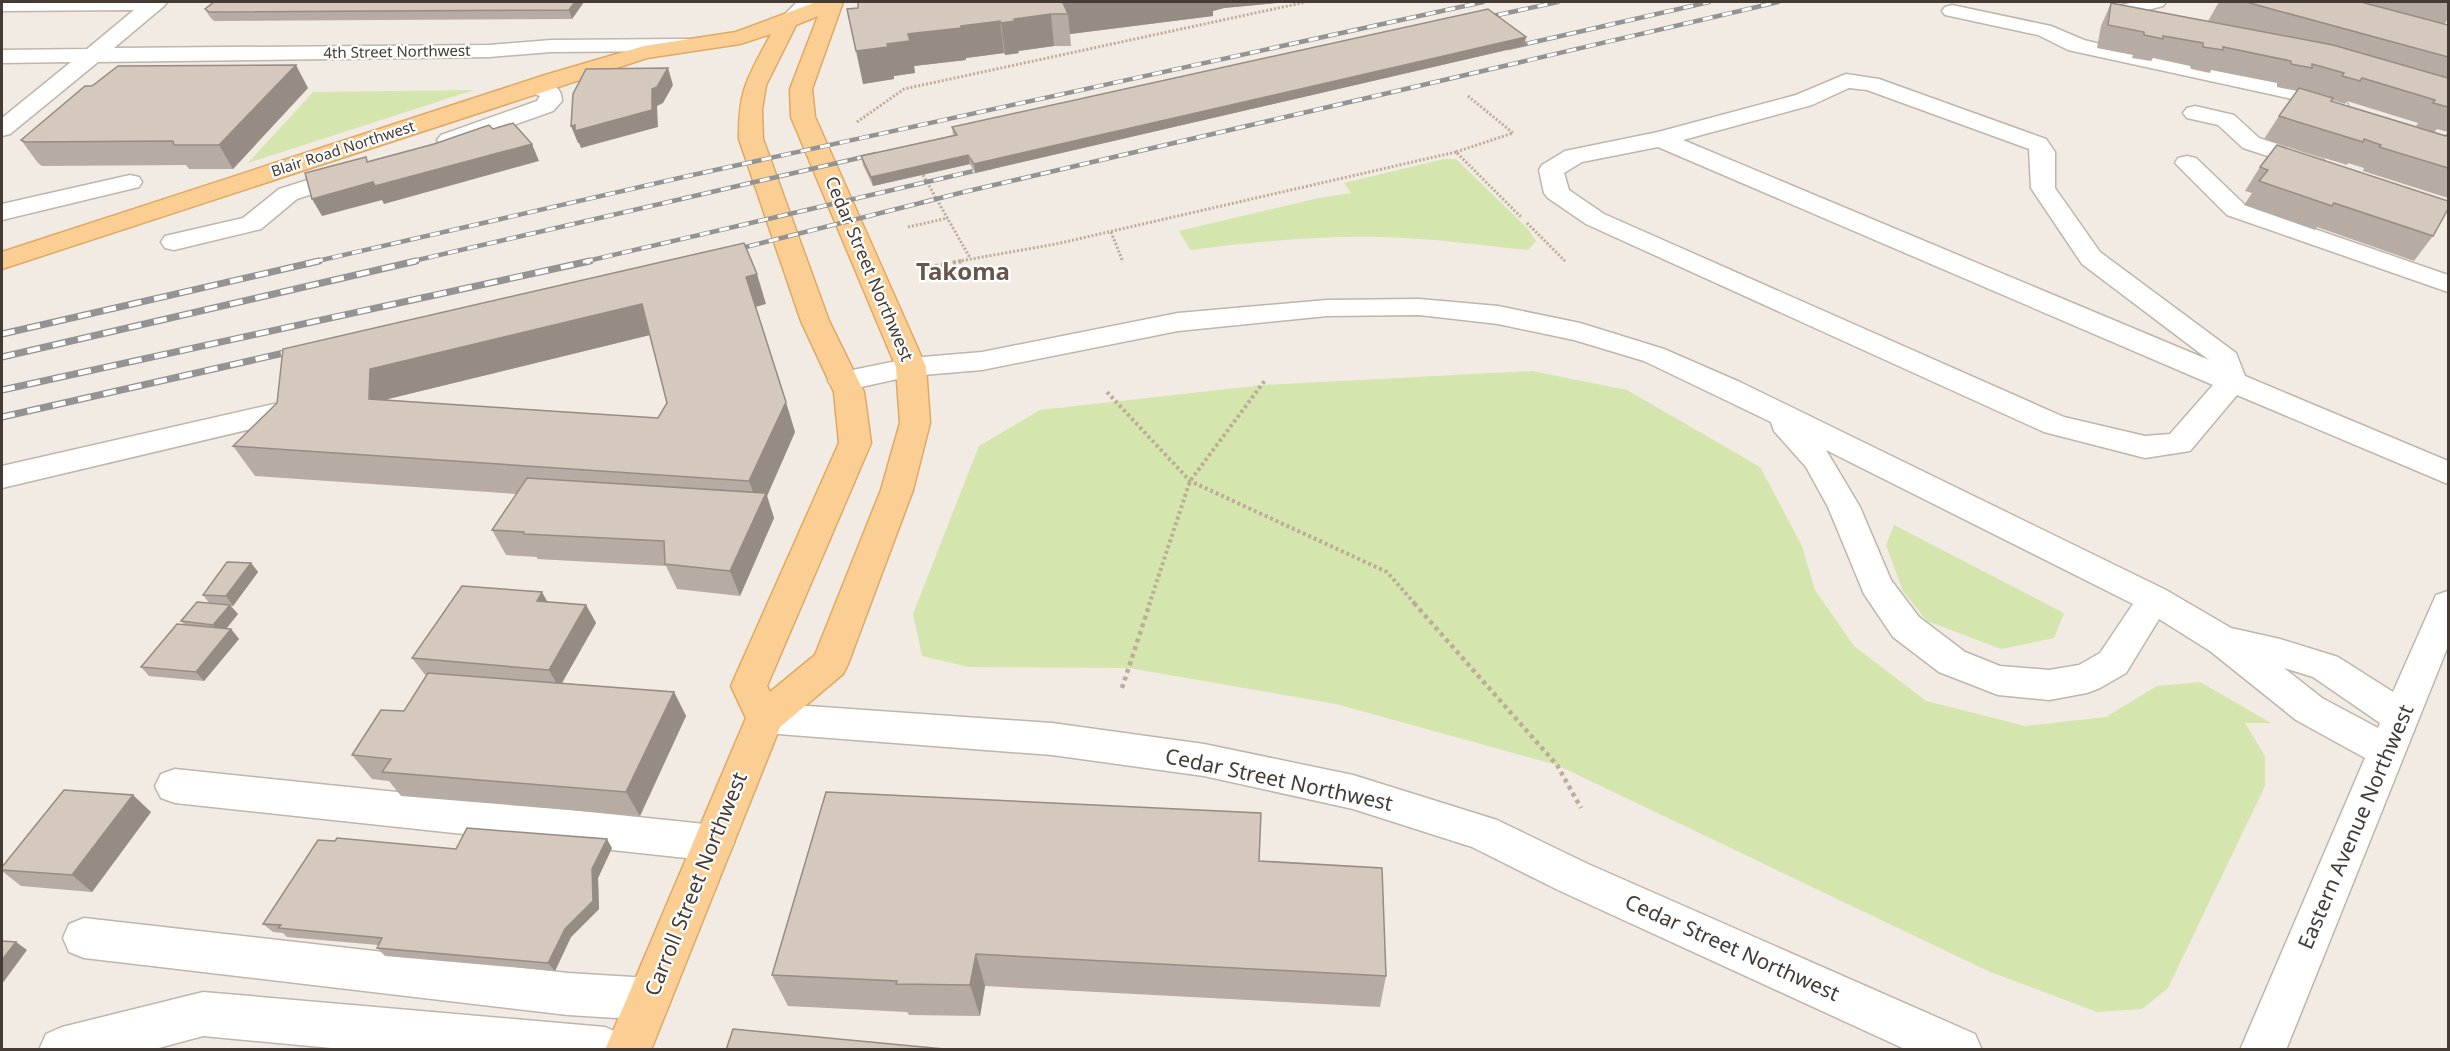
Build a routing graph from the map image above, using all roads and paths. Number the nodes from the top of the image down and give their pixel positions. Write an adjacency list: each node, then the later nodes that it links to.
1 (809, 2): 9 (street)
2 (833, 2): 9 (main road); 38 (main road, Cedar Street Northwest)
3 (1306, 2): 17 (path)
4 (2156, 2): 8 (street)
5 (156, 3): 6 (street); 11 (street)
6 (2, 5)
7 (1952, 11): 15 (street)
8 (2121, 11)
9 (788, 21): 10 (main road, 4th Street Northwest); 40 (main road)
10 (686, 45): 11 (street, 4th Street Northwest); 13 (main road, Blair Road Northwest)
11 (92, 55): 12 (street, 4th Street Northwest); 18 (street)
12 (2, 56)
13 (537, 87): 20 (street); 33 (main road, Blair Road Northwest)
14 (1468, 96): 21 (path)
15 (2357, 111)
16 (2194, 113): 24 (street)
17 (857, 122)
18 (2, 129)
19 (1660, 139): 41 (street); 41 (street); 41 (street)
20 (422, 149)
21 (1456, 152): 30 (path); 34 (path)
22 (2187, 163): 37 (street)
23 (378, 164): 31 (street)
24 (2339, 173)
25 (923, 175): 28 (path)
26 (130, 182): 27 (street)
27 (2, 212)
28 (948, 218): 29 (path); 32 (path)
29 (908, 227)
30 (1111, 232): 32 (path); 35 (path)
31 (174, 242)
32 (970, 258): 36 (path)
33 (2, 261)
34 (1565, 261)
35 (1123, 262)
36 (929, 267)
37 (2448, 284)
38 (911, 367): 40 (street); 43 (street); 51 (main road, Cedar Street Northwest)
39 (1266, 379): 47 (path)
40 (843, 381): 51 (main road)
41 (2232, 381): 45 (street)
42 (1107, 392): 47 (path)
43 (1774, 411): 48 (street); 48 (street)
44 (274, 414): 46 (street)
45 (2448, 473)
46 (2, 477)
47 (1190, 482): 50 (path); 54 (path)
48 (2154, 599): 52 (street)
49 (2448, 604): 52 (street, Eastern Avenue Northwest)
50 (1122, 688)
51 (765, 718): 55 (main road, Carroll Street Northwest); 58 (street, Cedar Street Northwest)
52 (2395, 735): 62 (street, Eastern Avenue Northwest)
53 (175, 786): 55 (street)
54 (1581, 808)
55 (714, 843): 57 (main road, Carroll Street Northwest)
56 (84, 938): 57 (street)
57 (649, 999): 61 (main road, Carroll Street Northwest)
58 (1957, 1049)
59 (62, 1050): 60 (street)
60 (605, 1050)
61 (628, 1050)
62 (2263, 1050)

